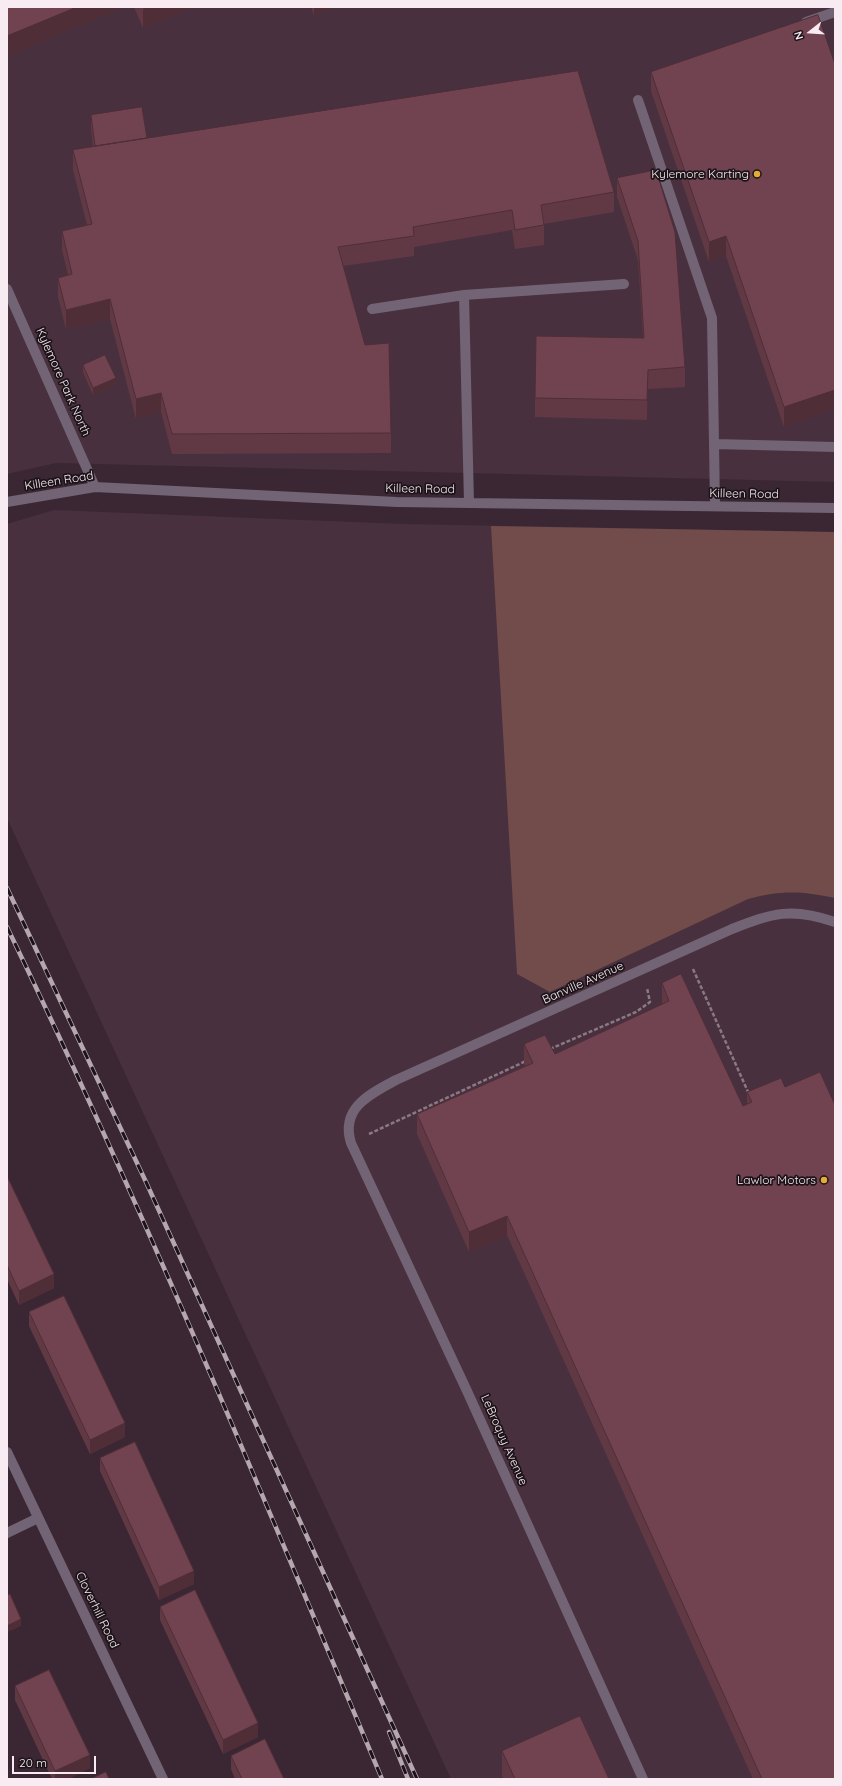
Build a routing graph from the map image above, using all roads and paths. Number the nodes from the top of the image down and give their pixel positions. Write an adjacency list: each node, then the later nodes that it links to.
1 (835, 12): 2 (street)
2 (799, 24)
3 (638, 100): 8 (street)
4 (624, 284): 6 (street)
5 (7, 289): 10 (street, Kylemore Park North)
6 (464, 295): 7 (street); 12 (street)
7 (372, 309)
8 (715, 444): 9 (street); 13 (street)
9 (835, 447)
10 (95, 487): 11 (street, Killeen Road); 12 (street, Killeen Road)
11 (7, 502)
12 (469, 503): 13 (street, Killeen Road)
13 (715, 506): 14 (street, Killeen Road)
14 (835, 508)
15 (835, 922): 16 (street, Banville Avenue)
16 (685, 950): 17 (street, Banville Avenue); 20 (path)
17 (640, 971): 18 (path); 21 (street, Banville Avenue)
18 (548, 1051)
19 (533, 1057): 22 (path)
20 (751, 1100)
21 (352, 1111): 22 (street, LeBroquy Avenue)
22 (351, 1143): 27 (street, LeBroquy Avenue)
23 (7, 1452): 24 (street, Cloverhill Road)
24 (38, 1518): 25 (street); 26 (street, Cloverhill Road)
25 (7, 1533)
26 (163, 1779)
27 (643, 1779)

